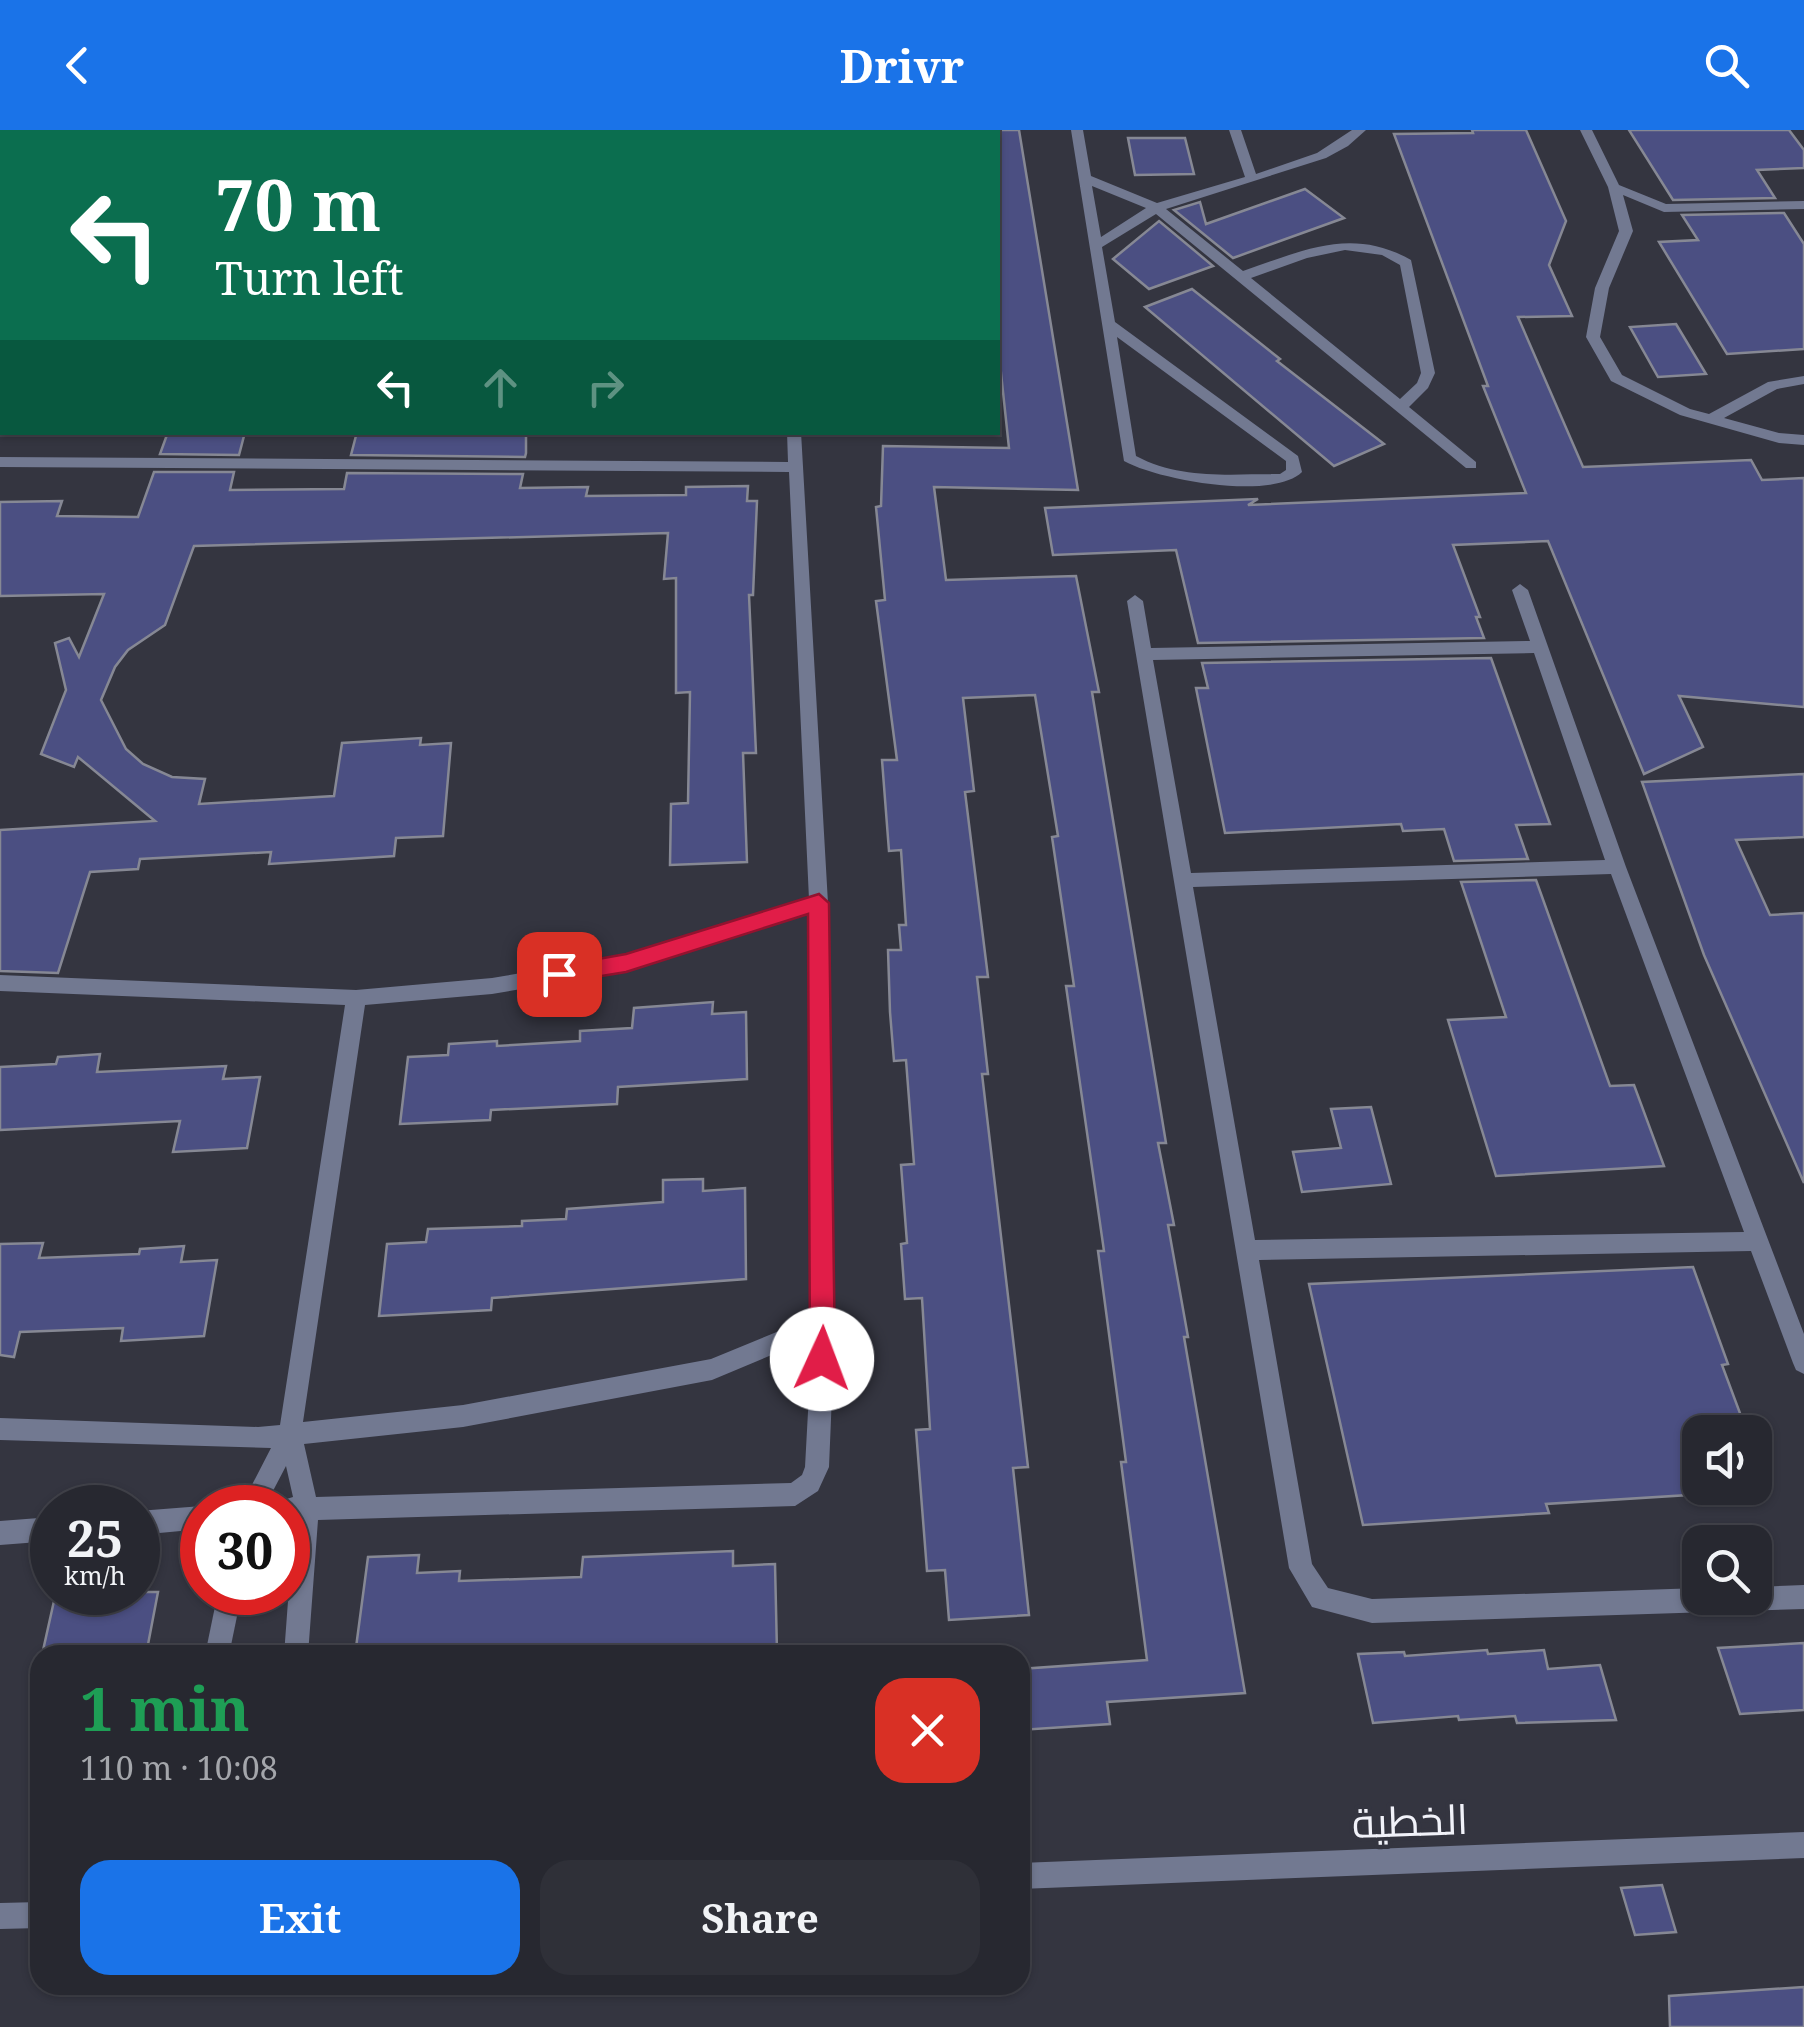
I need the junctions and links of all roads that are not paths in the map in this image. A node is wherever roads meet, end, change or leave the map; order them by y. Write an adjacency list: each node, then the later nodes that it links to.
1 (1078, 130): 5 (street)
2 (1236, 130): 6 (street)
3 (1360, 130): 6 (street)
4 (1586, 130): 7 (street)
5 (1087, 179): 9 (street); 11 (street)
6 (1252, 180): 9 (street)
7 (1614, 187): 10 (street); 10 (street)
8 (1804, 205): 10 (street)
9 (1157, 208): 11 (street); 12 (street)
10 (1645, 220): 16 (street)
11 (1097, 245): 13 (street)
12 (1240, 277): 15 (street); 15 (street)
13 (1108, 326): 13 (street)
14 (1804, 380): 16 (street)
15 (1400, 408): 20 (street)
16 (1711, 419): 18 (street)
17 (794, 435): 21 (street)
18 (1804, 440)
19 (0, 462): 21 (street)
20 (1470, 465)
21 (795, 467): 28 (street)
22 (1520, 590): 24 (street)
23 (1135, 601): 25 (street)
24 (1540, 647): 25 (street); 26 (street)
25 (1144, 654): 27 (street)
26 (1617, 867): 27 (street); 31 (street)
27 (1183, 880): 32 (street)
28 (819, 903): 30 (street); 33 (street)
29 (0, 983): 30 (street)
30 (356, 998): 36 (street)
31 (1756, 1241): 32 (street); 34 (street)
32 (1249, 1250): 42 (street)
33 (824, 1323): 36 (street); 39 (street)
34 (1804, 1363)
35 (0, 1429): 36 (street)
36 (290, 1435): 37 (street); 38 (street)
37 (263, 1485)
38 (295, 1485)
39 (310, 1508)
40 (30, 1531): 41 (street)
41 (0, 1533)
42 (1804, 1597)
43 (225, 1615): 45 (street)
44 (296, 1615): 46 (street)
45 (218, 1645)
46 (296, 1645)
47 (1804, 1845): 48 (street, الخطية)
48 (1030, 1876)
49 (30, 1915): 50 (street)
50 (0, 1916)

